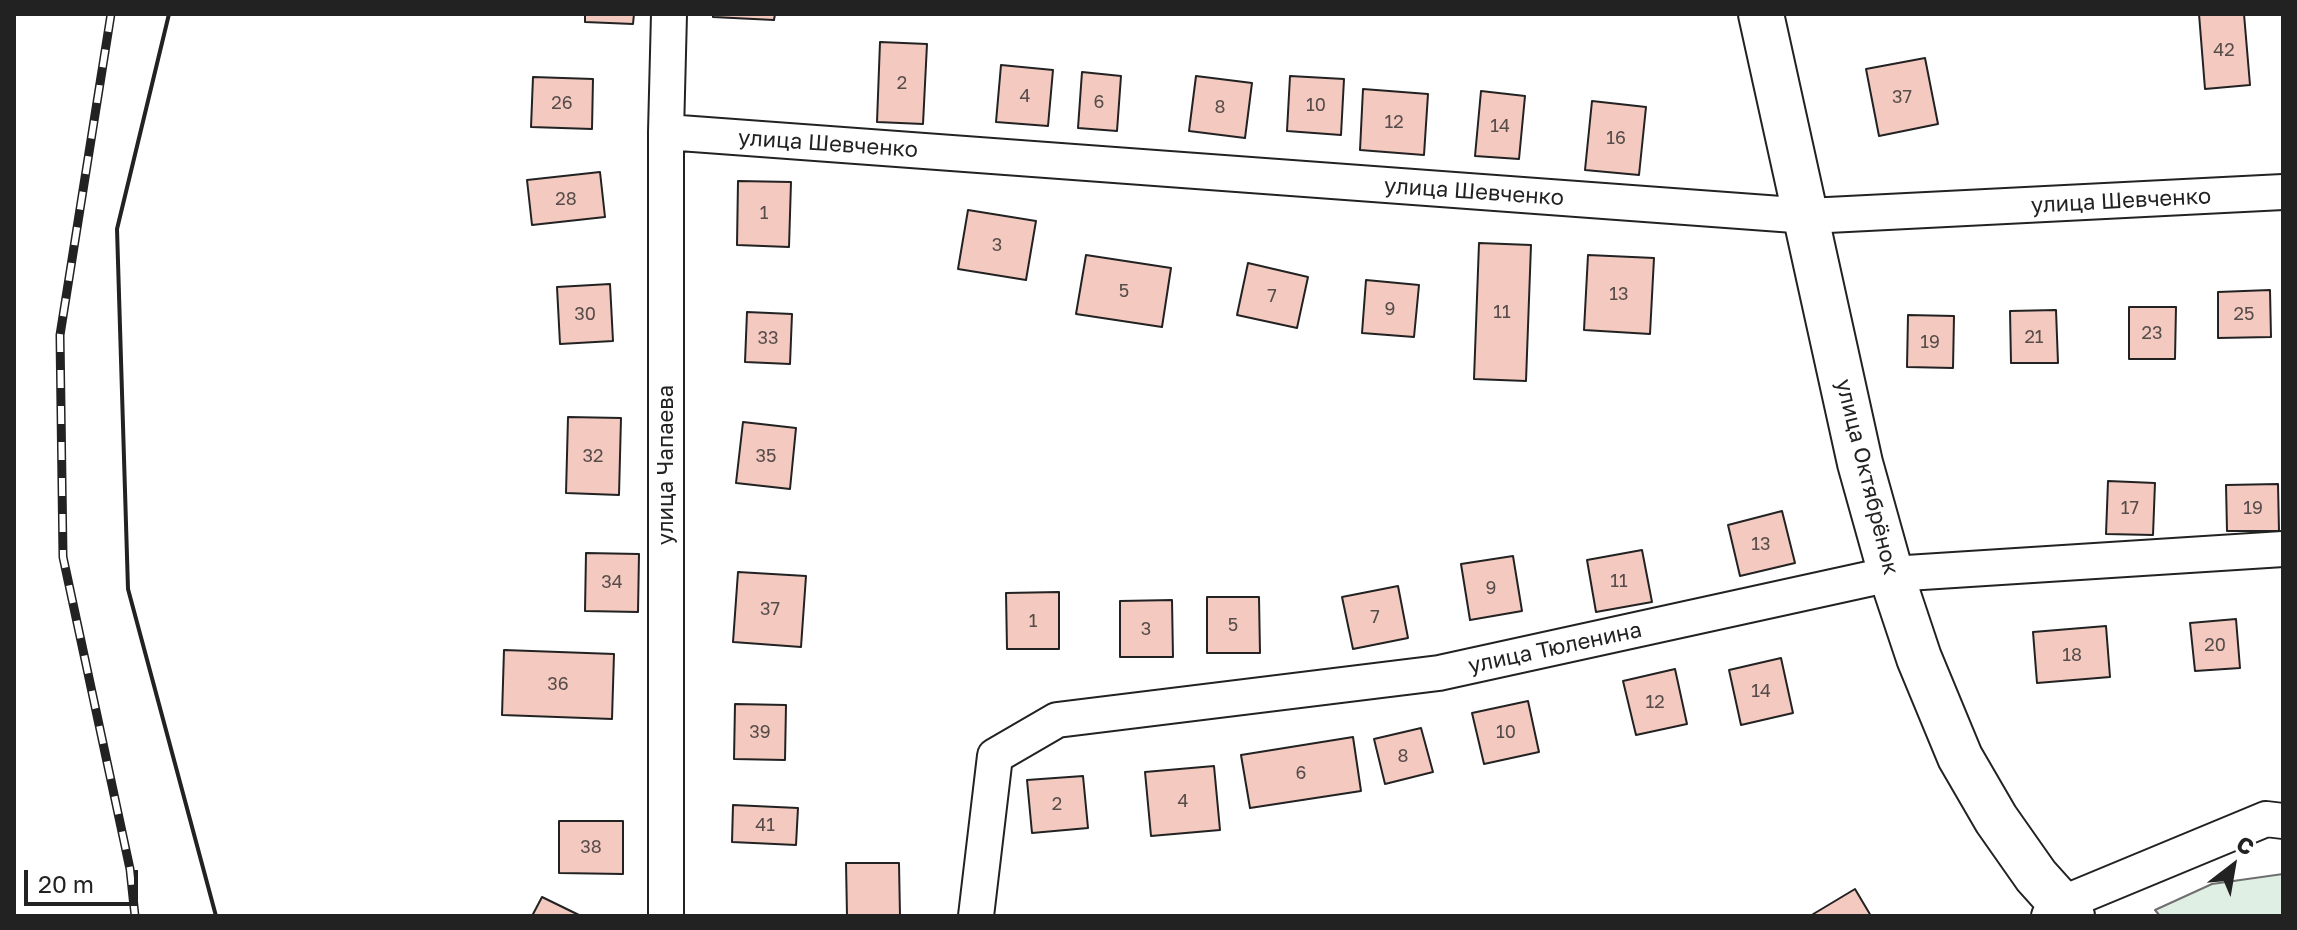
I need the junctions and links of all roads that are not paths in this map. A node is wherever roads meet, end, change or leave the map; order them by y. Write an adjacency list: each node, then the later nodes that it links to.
1 (669, 14): 3 (street, улица Чапаева)
2 (1761, 14): 5 (street, улица Октябрёнок)
3 (666, 132): 5 (street, улица Шевченко); 10 (street, улица Чапаева)
4 (2283, 192): 5 (street, улица Шевченко)
5 (1808, 216): 7 (street, улица Октябрёнок)
6 (2283, 549): 7 (street, улица Тюленина)
7 (1891, 574): 9 (street, улица Октябрёнок); 11 (street, улица Тюленина)
8 (2283, 821): 9 (street, улица Октябрёнок)
9 (2061, 912)
10 (666, 916)
11 (976, 916)

